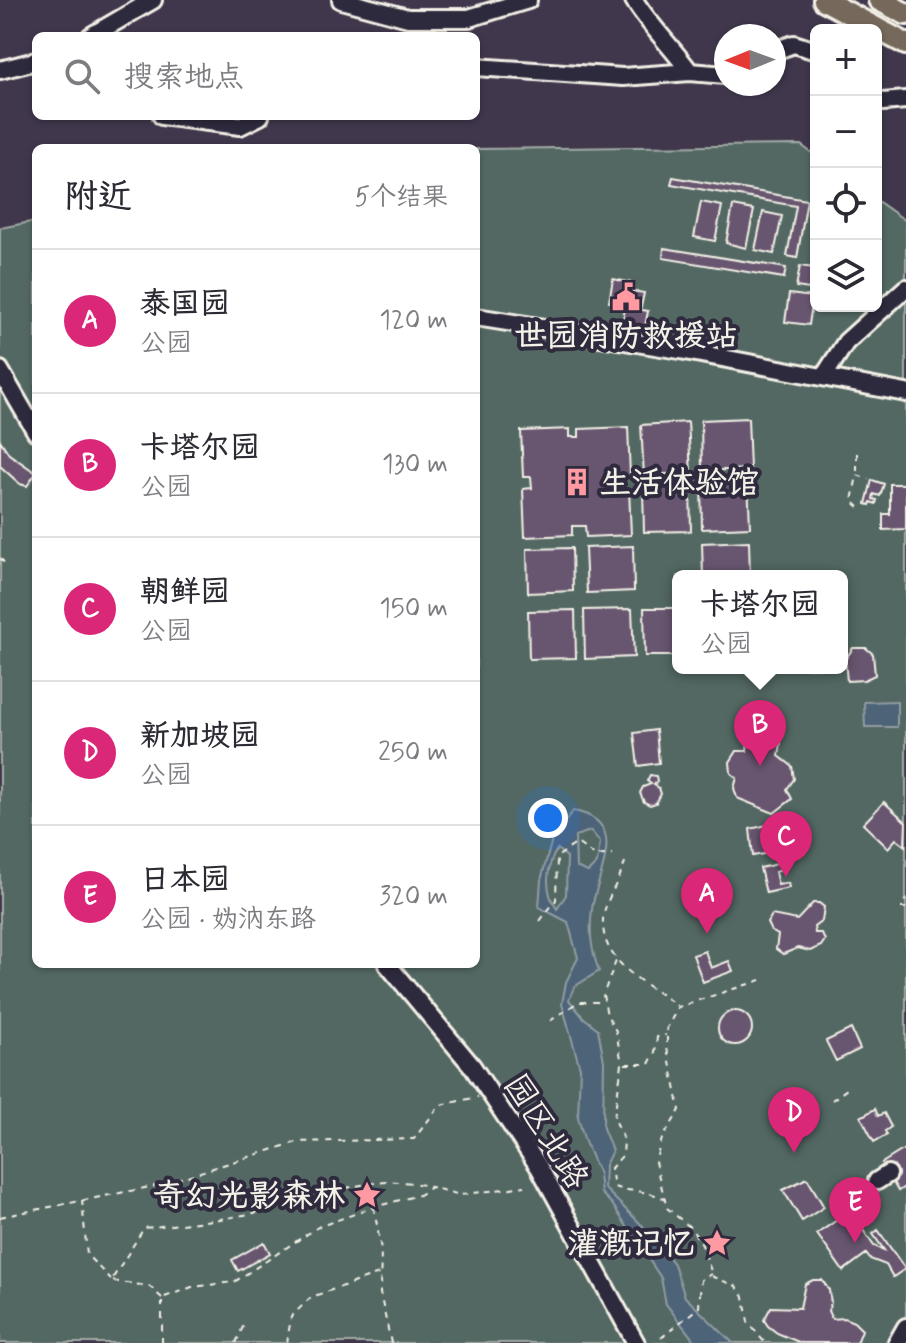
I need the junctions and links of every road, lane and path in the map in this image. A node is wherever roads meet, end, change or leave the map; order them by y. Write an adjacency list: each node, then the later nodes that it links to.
1 (153, 0): 8 (street)
2 (341, 0): 3 (street)
3 (528, 0)
4 (634, 0): 15 (street)
5 (879, 0): 7 (main road)
6 (836, 3): 9 (main road)
7 (906, 14)
8 (98, 32)
9 (906, 44)
10 (786, 47): 11 (street)
11 (810, 49)
12 (32, 63): 14 (street)
13 (480, 67): 15 (street)
14 (0, 70)
15 (690, 72): 16 (street)
16 (714, 74)
17 (906, 100): 18 (street)
18 (882, 102)
19 (193, 120): 20 (street)
20 (252, 120)
21 (906, 288): 24 (street)
22 (480, 318): 24 (street)
23 (0, 370): 26 (street)
24 (824, 376): 25 (street)
25 (906, 393)
26 (32, 425)
27 (857, 453): 28 (path)
28 (857, 475): 29 (path); 30 (path)
29 (869, 479)
30 (859, 507)
31 (0, 558): 32 (path)
32 (7, 566)
33 (613, 854): 37 (path)
34 (625, 862): 38 (path)
35 (901, 908): 36 (path)
36 (906, 908)
37 (540, 921)
38 (616, 961): 41 (path); 42 (path)
39 (390, 968): 47 (street, 园区北路)
40 (761, 980): 42 (path)
41 (604, 1002): 43 (path); 45 (path)
42 (678, 1007): 44 (path)
43 (550, 1021)
44 (667, 1035): 45 (path); 51 (path)
45 (622, 1064): 51 (path)
46 (847, 1089): 48 (path)
47 (491, 1094): 52 (path); 66 (street, 园区北路)
48 (832, 1100)
49 (525, 1186): 50 (path)
50 (431, 1187): 53 (path); 57 (path)
51 (665, 1199): 55 (path)
52 (82, 1200): 54 (path); 57 (path)
53 (374, 1207): 56 (path); 58 (path)
54 (0, 1217)
55 (712, 1273): 61 (path); 67 (path)
56 (381, 1274): 64 (path); 65 (path)
57 (111, 1281): 58 (path)
58 (162, 1298): 62 (path)
59 (245, 1322): 63 (path)
60 (906, 1327): 68 (street)
61 (661, 1338)
62 (162, 1343)
63 (236, 1343)
64 (287, 1343)
65 (391, 1343)
66 (636, 1343)
67 (765, 1343)
68 (897, 1343)

